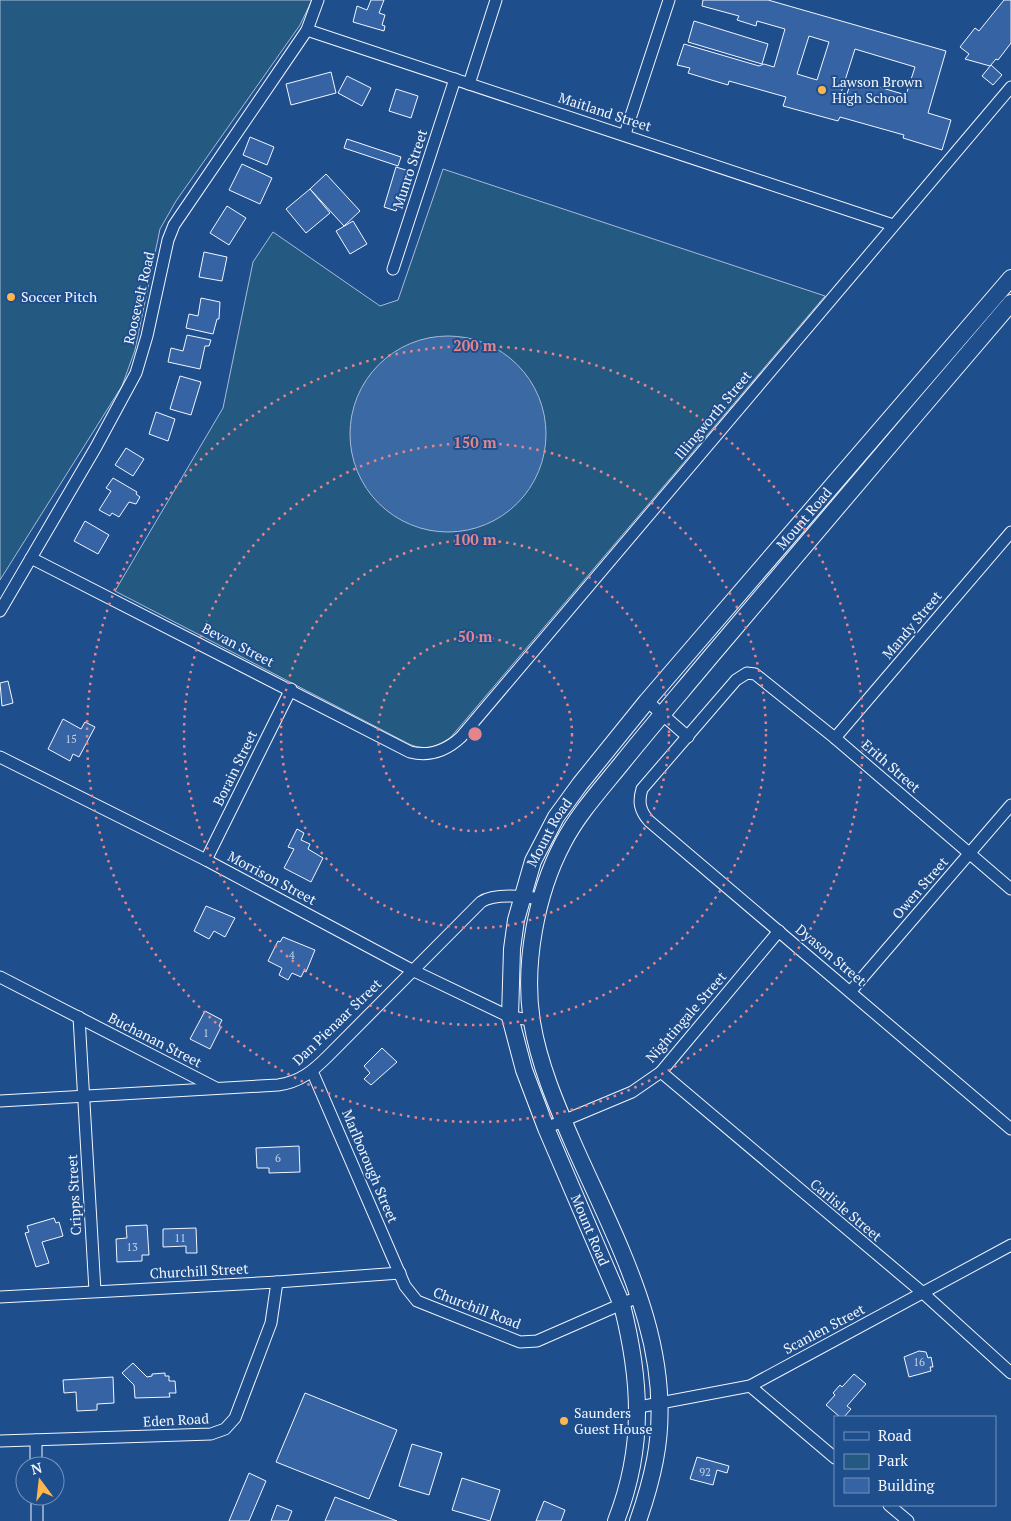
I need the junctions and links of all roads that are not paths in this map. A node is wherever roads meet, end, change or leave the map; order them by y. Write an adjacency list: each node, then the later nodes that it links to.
1 (318, 0): 4 (street, Roosevelt Road)
2 (496, 0): 6 (street)
3 (669, 0): 8 (street)
4 (308, 30): 5 (street, Maitland Street); 15 (street, Roosevelt Road)
5 (455, 79): 6 (street, Maitland Street); 10 (street, Munro Street)
6 (468, 84): 8 (street, Maitland Street)
7 (1011, 87): 9 (street, Illingworth Street)
8 (625, 134): 9 (street, Maitland Street)
9 (893, 225): 22 (street, Illingworth Street)
10 (393, 268)
11 (1011, 278): 13 (main road, Mount Road)
12 (1011, 303): 13 (main road, Mount Road)
13 (869, 458): 18 (main road, Mount Road); 19 (main road, Mount Road)
14 (1010, 533): 21 (street, Mandy Street)
15 (31, 558): 16 (street, Roosevelt Road); 17 (street, Bevan Street)
16 (0, 611)
17 (291, 689): 22 (street, Bevan Street); 26 (street, Borain Street)
18 (647, 701): 19 (street); 28 (main road, Mount Road)
19 (663, 713): 20 (street); 29 (main road, Mount Road)
20 (688, 737): 21 (street, Erith Street); 30 (street, Dyason Street)
21 (835, 738): 25 (street, Erith Street)
22 (432, 754)
23 (0, 757): 26 (street, Morrison Street)
24 (1011, 805): 25 (street, Owen Street)
25 (970, 854): 27 (street, Erith Street); 33 (street, Owen Street)
26 (206, 860): 31 (street, Morrison Street)
27 (1011, 889)
28 (523, 895): 29 (street, Dan Pienaar Street); 31 (street, Dan Pienaar Street); 35 (main road, Mount Road)
29 (540, 900): 36 (main road, Mount Road)
30 (778, 931): 33 (street, Dyason Street); 38 (street, Nightingale Street)
31 (412, 970): 35 (street, Morrison Street); 37 (street, Dan Pienaar Street)
32 (0, 977): 34 (street, Buchanan Street)
33 (851, 991): 44 (street, Dyason Street)
34 (79, 1017): 39 (street, Buchanan Street); 40 (street)
35 (510, 1017): 36 (street, Morrison Street); 43 (main road, Mount Road)
36 (532, 1020): 42 (main road, Mount Road)
37 (312, 1071): 39 (street, Dan Pienaar Street); 46 (street, Marlborough Street)
38 (661, 1072): 42 (street, Nightingale Street); 49 (street, Carlisle Street)
39 (217, 1089): 40 (street, Dan Pienaar Street)
40 (83, 1096): 41 (street, Dan Pienaar Street); 48 (street, Cripps Street)
41 (0, 1101)
42 (564, 1122): 43 (street, Nightingale Street); 50 (main road, Mount Road)
43 (546, 1128): 52 (main road, Mount Road)
44 (1011, 1129)
45 (1011, 1245): 49 (street, Scanlen Street)
46 (400, 1274): 47 (street, Churchill Street); 52 (street, Churchill Road)
47 (277, 1282): 48 (street, Churchill Street); 57 (street, Eden Road)
48 (94, 1292): 51 (street, Churchill Street)
49 (923, 1293): 53 (street, Carlisle Street); 54 (street, Scanlen Street)
50 (640, 1296): 52 (street, Churchill Road); 55 (main road, Mount Road)
51 (0, 1297)
52 (622, 1305): 56 (main road, Mount Road)
53 (1011, 1373)
54 (750, 1386): 55 (street, Scanlen Street); 60 (street)
55 (660, 1405): 56 (street, Scanlen Street); 65 (main road, Mount Road)
56 (639, 1408): 64 (main road, Mount Road)
57 (36, 1440): 58 (street, Eden Road); 59 (street)
58 (0, 1441)
59 (36, 1456)
60 (834, 1457)
61 (37, 1506): 63 (street)
62 (890, 1506): 66 (street)
63 (37, 1521)
64 (616, 1521)
65 (638, 1521)
66 (908, 1521)

